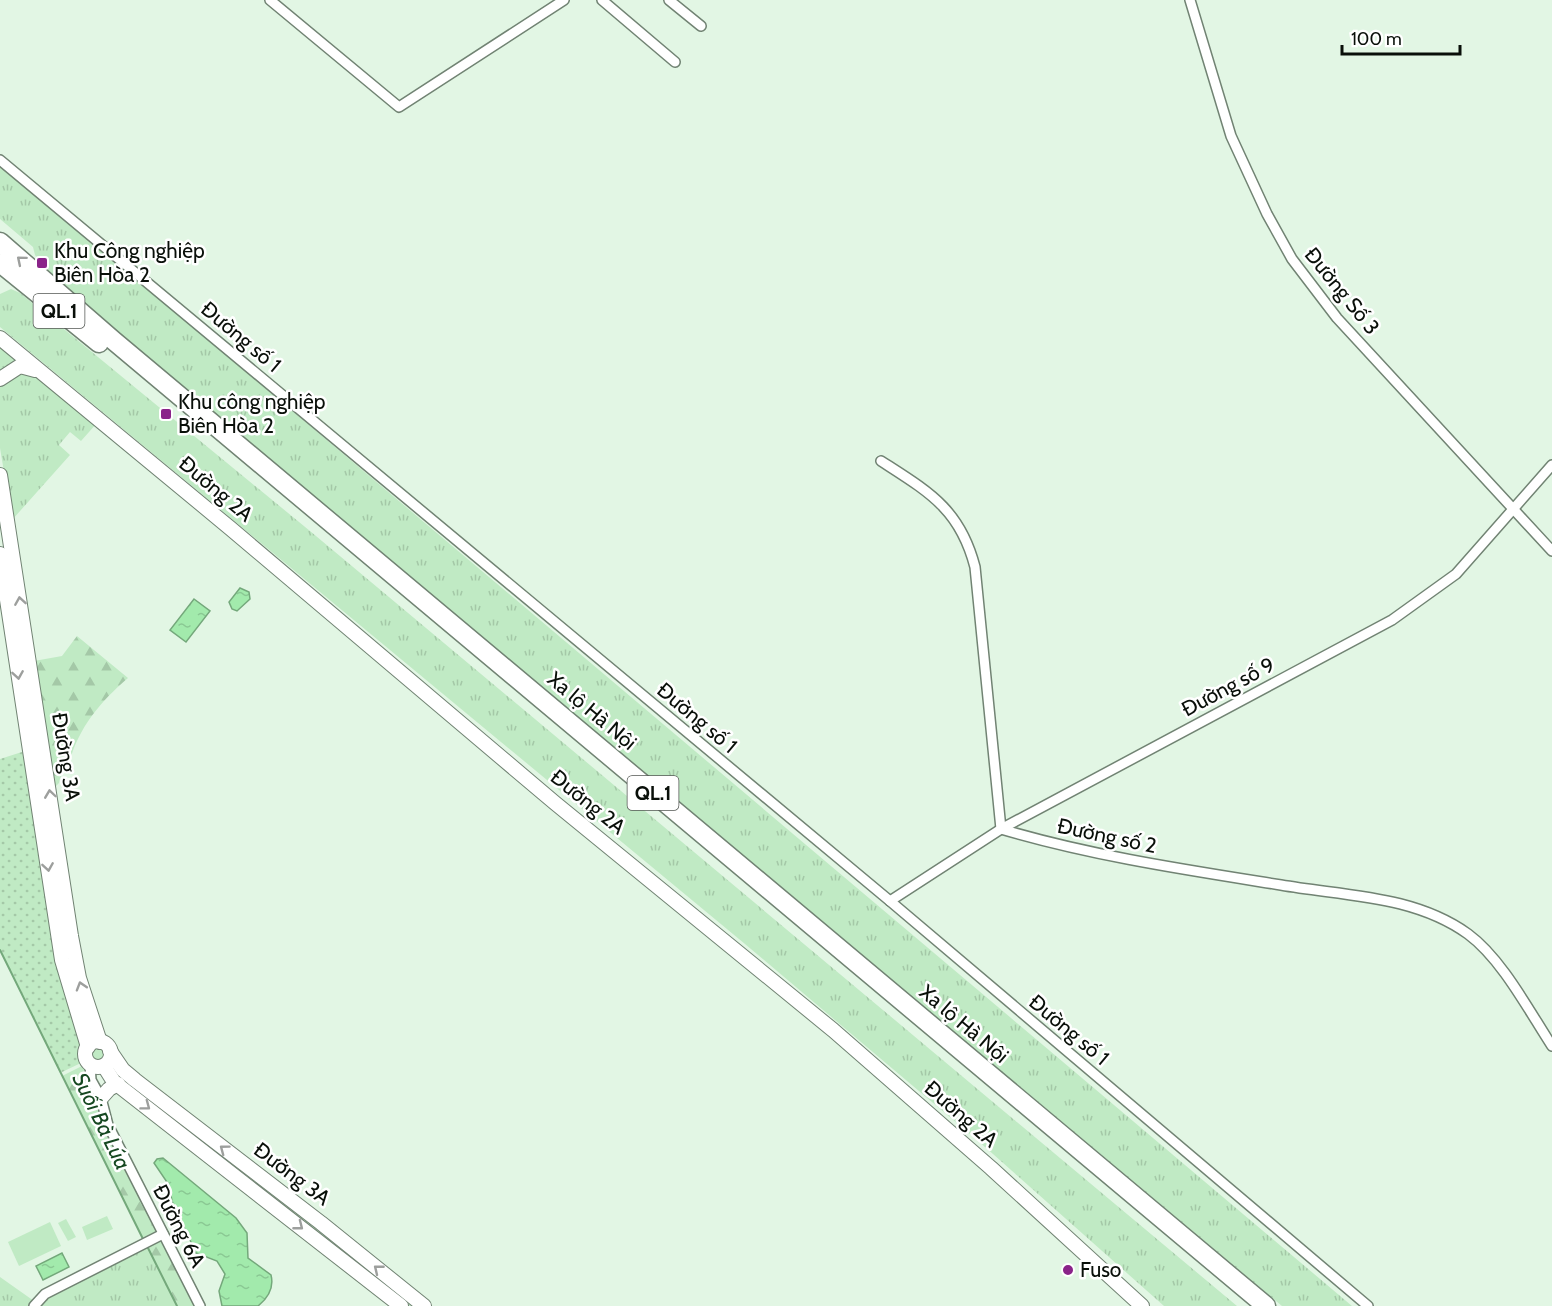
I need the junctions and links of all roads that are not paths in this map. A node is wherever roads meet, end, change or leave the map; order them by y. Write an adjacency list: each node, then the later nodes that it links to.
1 (270, 0): 2 (street)
2 (564, 0)
3 (602, 0): 7 (street)
4 (669, 0): 6 (street)
5 (1190, 0): 17 (street, Đường Số 3)
6 (701, 26)
7 (675, 62)
8 (0, 160): 22 (street, Đường số 1)
9 (0, 242): 36 (highway, Xa lộ Hà Nội / QL.1, one-way to 9)
10 (3, 271): 35 (highway, Xa lộ Hà Nội / QL.1)
11 (0, 338): 12 (street, Đường 2A)
12 (45, 375): 13 (street); 34 (street, Đường 2A)
13 (0, 379)
14 (881, 461): 21 (street)
15 (1552, 465): 17 (street, Đường số 9)
16 (0, 475): 20 (street, Đường 3A, one-way to 16)
17 (1513, 510): 18 (street, Đường Số 3); 21 (street, Đường số 9)
18 (1552, 551)
19 (0, 554): 20 (street, Đường 3A, one-way to 20)
20 (39, 765): 23 (street, Đường 3A)
21 (1001, 829): 22 (street, Đường số 9); 24 (street, Đường số 2)
22 (890, 901): 37 (street, Đường số 1)
23 (99, 1046): 25 (street); 26 (street); 33 (street, Đường 3A, one-way to 23)
24 (1552, 1046)
25 (90, 1064): 26 (street); 28 (street, Đường 6A)
26 (104, 1065): 27 (street, Đường 3A)
27 (118, 1084): 28 (street); 32 (street, Đường 3A, one-way to 32)
28 (101, 1098): 29 (street, Đường 6A)
29 (159, 1236): 30 (street); 31 (street, Đường 6A)
30 (34, 1306)
31 (200, 1306)
32 (401, 1306)
33 (423, 1306)
34 (1142, 1306)
35 (1249, 1306)
36 (1266, 1306)
37 (1368, 1306)

